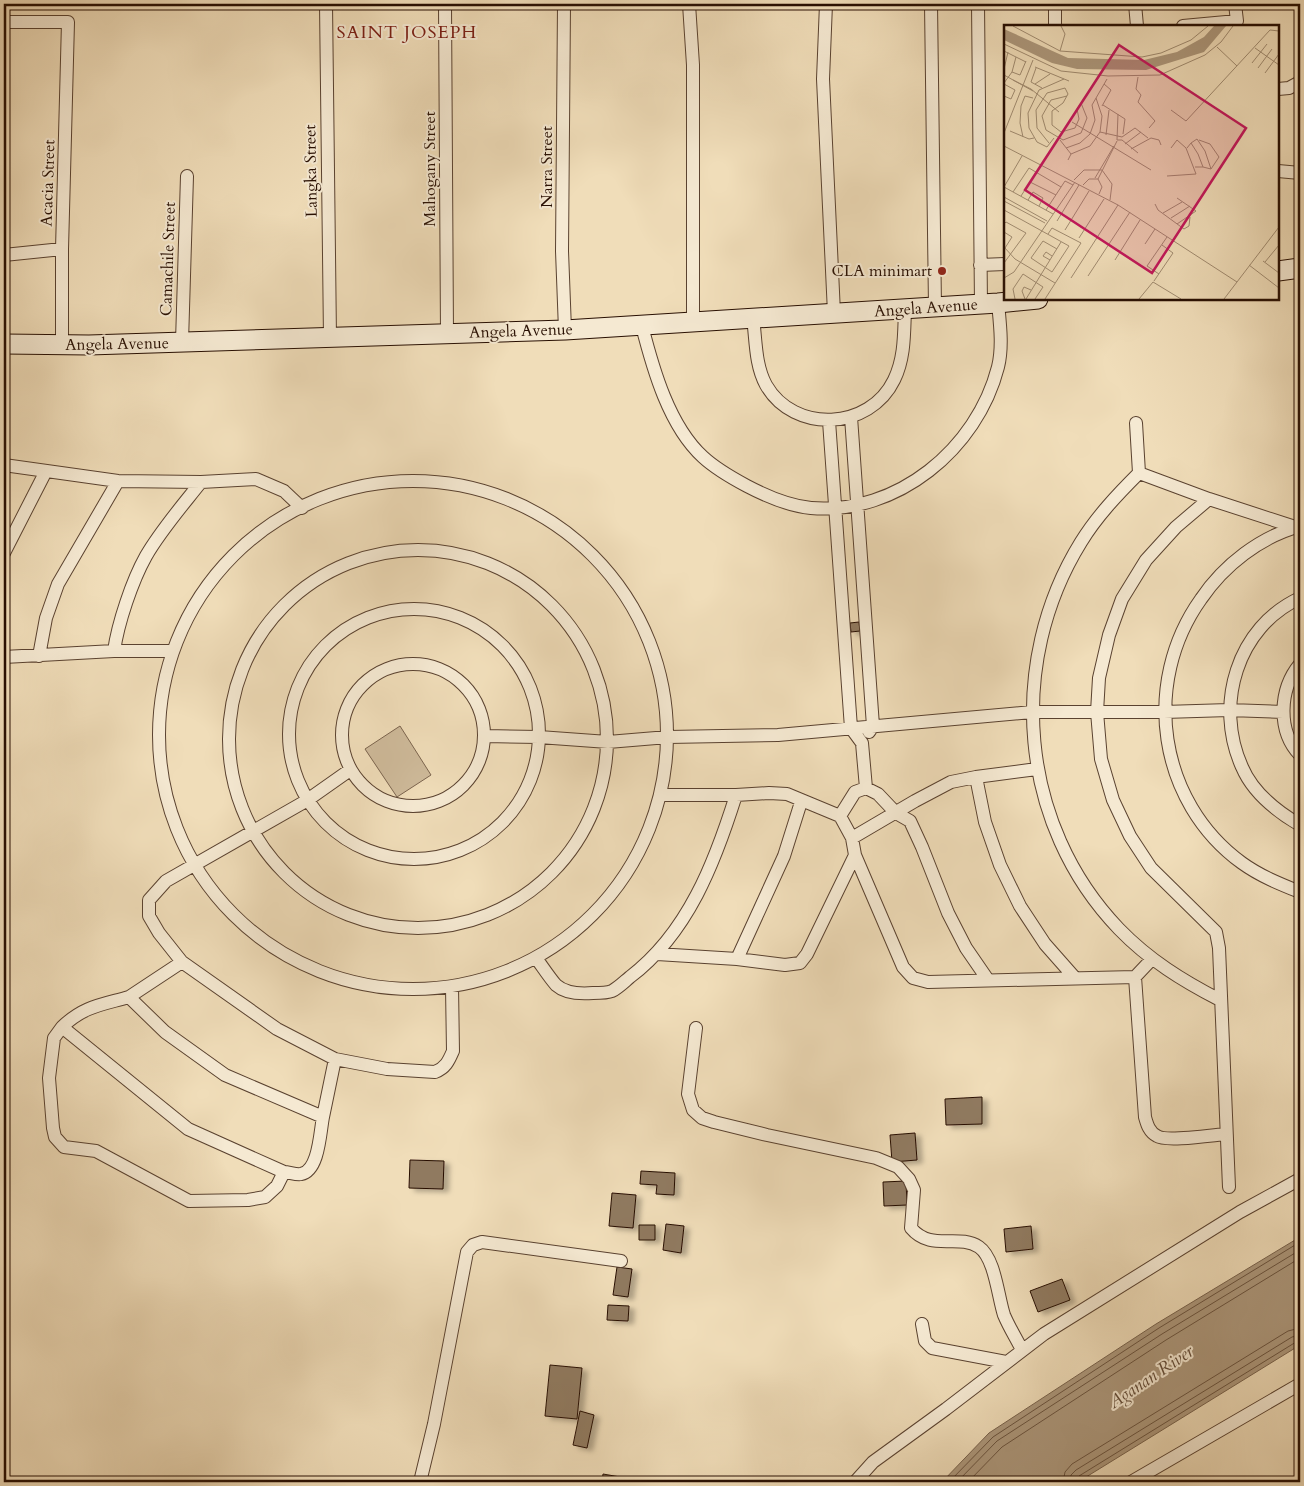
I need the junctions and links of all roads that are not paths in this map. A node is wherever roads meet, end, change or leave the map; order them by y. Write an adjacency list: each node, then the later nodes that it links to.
1 (326, 4): 36 (street, Langka Street)
2 (445, 4): 35 (street, Mahogany Street)
3 (564, 4): 34 (street, Narra Street)
4 (689, 4): 32 (street)
5 (826, 4): 30 (street)
6 (931, 4): 28 (street)
7 (978, 4): 23 (street)
8 (1055, 4): 12 (street)
9 (1135, 4): 13 (street)
10 (1235, 4): 14 (street)
11 (4, 22): 20 (street, Acacia Street)
12 (1055, 25)
13 (1137, 25)
14 (1194, 25)
15 (1300, 82): 16 (street)
16 (1279, 89)
17 (1279, 172): 18 (street)
18 (1300, 173)
19 (187, 176): 37 (street, Camachile Street)
20 (62, 249): 21 (street); 39 (street, Acacia Street)
21 (4, 255)
22 (1004, 264): 23 (street)
23 (980, 265): 27 (street)
24 (1300, 268): 25 (main road)
25 (1279, 271)
26 (1028, 300): 27 (main road, Angela Avenue)
27 (989, 304): 28 (main road, Angela Avenue); 49 (street)
28 (935, 307): 29 (main road, Angela Avenue)
29 (905, 309): 30 (main road, Angela Avenue); 40 (street)
30 (834, 313): 31 (main road, Angela Avenue)
31 (754, 318): 32 (main road, Angela Avenue); 41 (street)
32 (694, 322): 33 (main road, Angela Avenue)
33 (642, 326): 34 (main road, Angela Avenue); 51 (street)
34 (565, 330): 35 (main road, Angela Avenue)
35 (447, 334): 36 (main road, Angela Avenue)
36 (330, 338): 37 (main road, Angela Avenue)
37 (182, 342): 39 (main road, Angela Avenue)
38 (4, 344): 39 (main road, Angela Avenue)
39 (62, 345)
40 (851, 417): 41 (street); 49 (street)
41 (829, 421): 51 (street)
42 (1136, 423): 45 (street)
43 (4, 465): 44 (street)
44 (46, 471): 46 (street); 53 (street)
45 (1139, 473): 48 (street); 61 (street)
46 (118, 481): 47 (street); 57 (street)
47 (202, 482): 50 (street); 55 (street)
48 (1209, 499): 52 (street); 62 (street)
49 (857, 506): 51 (street); 65 (street)
50 (302, 508): 56 (street); 68 (street)
51 (834, 508): 66 (street)
52 (1298, 527): 63 (street)
53 (4, 553)
54 (1300, 598): 60 (street)
55 (114, 651): 56 (street); 57 (street)
56 (172, 651): 87 (street)
57 (39, 656): 58 (street)
58 (4, 658)
59 (1300, 664): 64 (street)
60 (1229, 710): 63 (street); 64 (street); 83 (street)
61 (1032, 712): 62 (street); 65 (street); 74 (street)
62 (1097, 712): 63 (street); 99 (street)
63 (1164, 712): 88 (street)
64 (1283, 712): 72 (street)
65 (873, 726): 66 (street); 71 (street)
66 (851, 728): 68 (street); 71 (street)
67 (485, 736): 69 (street); 73 (street); 73 (street)
68 (668, 736): 70 (street); 77 (street)
69 (539, 737): 70 (street); 79 (street); 79 (street)
70 (608, 742): 84 (street); 84 (street)
71 (862, 743): 76 (street)
72 (1300, 755)
73 (350, 770): 79 (street)
74 (1037, 770): 75 (street); 92 (street)
75 (976, 777): 81 (street); 95 (street)
76 (866, 788): 81 (street); 82 (street)
77 (660, 795): 78 (street); 90 (street)
78 (736, 795): 80 (street); 89 (street)
79 (306, 801): 84 (street)
80 (801, 802): 82 (street); 91 (street)
81 (896, 813): 85 (street); 96 (street)
82 (840, 816): 85 (street)
83 (1300, 824)
84 (252, 832): 87 (street)
85 (852, 838): 86 (street)
86 (855, 855): 91 (street); 96 (street)
87 (191, 866): 93 (street); 97 (street)
88 (1300, 892)
89 (657, 954): 90 (street); 91 (street)
90 (536, 958): 97 (street)
91 (737, 959)
92 (1152, 960): 94 (street); 99 (street)
93 (182, 962): 98 (street); 102 (street)
94 (1135, 977): 95 (street); 104 (street)
95 (1075, 978): 96 (street)
96 (988, 980)
97 (452, 987): 102 (street)
98 (129, 997): 100 (street); 103 (street)
99 (1220, 1000): 104 (street)
100 (62, 1027): 105 (street); 105 (street)
101 (696, 1028): 110 (street)
102 (335, 1059): 103 (street)
103 (323, 1116): 105 (street)
104 (1226, 1134): 107 (street)
105 (284, 1172)
106 (1300, 1179): 110 (street)
107 (1229, 1188)
108 (621, 1261): 113 (street)
109 (922, 1324): 111 (street)
110 (1022, 1350): 111 (street)
111 (1006, 1362): 114 (street)
112 (1300, 1384): 115 (street)
113 (420, 1482)
114 (855, 1482)
115 (1131, 1482)

